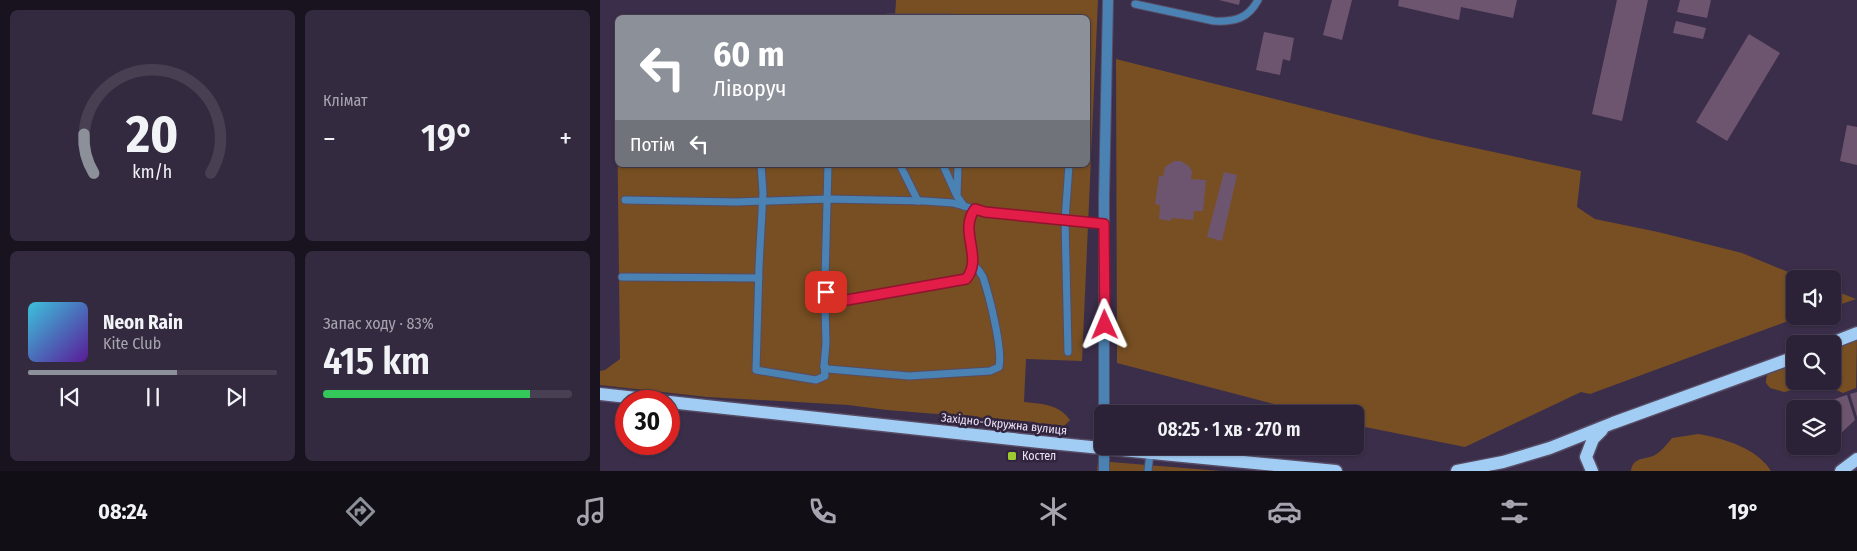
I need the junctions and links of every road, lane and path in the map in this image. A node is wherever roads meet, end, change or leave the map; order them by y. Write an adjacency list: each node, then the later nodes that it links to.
1 (1108, 0): 18 (street)
2 (1258, 0): 3 (lane)
3 (1135, 4)
4 (762, 167): 13 (lane)
5 (828, 167): 11 (lane)
6 (901, 167): 14 (lane)
7 (944, 167): 10 (lane)
8 (958, 167): 10 (lane)
9 (1069, 167): 17 (lane)
10 (958, 196): 15 (lane)
11 (828, 198): 13 (lane); 14 (lane); 22 (lane)
12 (625, 200): 13 (lane)
13 (762, 201): 21 (lane)
14 (918, 201): 15 (lane)
15 (964, 206): 16 (lane)
16 (975, 209): 17 (lane); 19 (lane)
17 (1065, 220): 18 (lane); 25 (lane)
18 (1104, 224): 31 (street)
19 (974, 265): 22 (lane); 27 (lane)
20 (622, 277): 21 (lane)
21 (758, 278): 27 (lane)
22 (831, 299): 27 (lane)
23 (1857, 333): 24 (main road)
24 (1841, 339)
25 (1068, 352)
26 (1786, 360): 32 (main road)
27 (824, 366)
28 (600, 394): 29 (main road)
29 (615, 396)
30 (680, 403): 33 (main road, Західно-Окружна вулиця)
31 (1104, 405)
32 (1626, 418): 42 (main road); 43 (main road)
33 (1094, 446)
34 (1104, 455): 39 (street)
35 (1150, 455): 40 (lane)
36 (1167, 455): 38 (main road)
37 (1857, 459): 44 (main road)
38 (1289, 469): 41 (main road)
39 (1104, 471)
40 (1148, 471)
41 (1336, 471)
42 (1457, 471)
43 (1592, 471)
44 (1841, 471)

